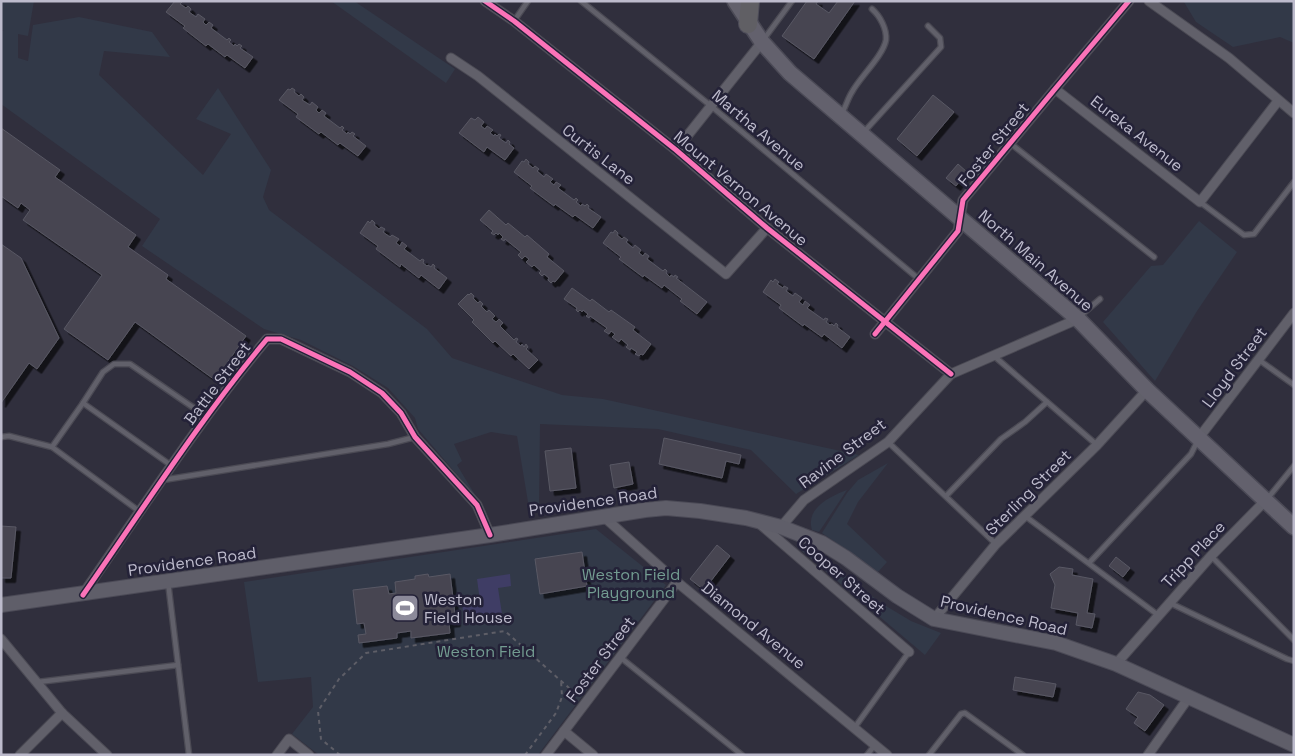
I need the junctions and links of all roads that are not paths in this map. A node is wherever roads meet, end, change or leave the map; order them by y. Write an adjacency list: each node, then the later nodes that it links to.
1 (485, 1): 10 (street, Mount Vernon Avenue)
2 (528, 1): 10 (lane)
3 (581, 1): 17 (lane, Martha Avenue)
4 (735, 1): 11 (main road, North Main Avenue)
5 (750, 1): 11 (highway)
6 (792, 1): 13 (lane)
7 (1129, 1): 15 (street, Foster Street)
8 (1150, 1): 16 (street)
9 (872, 9): 19 (lane)
10 (514, 21): 22 (street, Mount Vernon Avenue)
11 (748, 24): 13 (main road, North Main Avenue)
12 (928, 26): 20 (lane)
13 (762, 42): 17 (street); 19 (main road, North Main Avenue)
14 (451, 58): 26 (street, Curtis Lane)
15 (1054, 89): 21 (street, Foster Street); 24 (street, Eureka Avenue)
16 (1278, 101): 18 (street); 24 (street)
17 (711, 106): 22 (street); 28 (lane, Martha Avenue)
18 (1294, 113)
19 (841, 116): 20 (main road, North Main Avenue)
20 (862, 134): 25 (main road, North Main Avenue)
21 (1010, 143): 25 (street, Foster Street); 27 (lane)
22 (676, 150): 26 (street, Mount Vernon Avenue)
23 (1294, 182): 24 (lane)
24 (1200, 202)
25 (960, 216): 28 (street, Foster Street); 31 (main road, North Main Avenue)
26 (767, 228): 32 (street, Mount Vernon Avenue)
27 (1154, 257)
28 (920, 280): 32 (street, Foster Street)
29 (1100, 299): 31 (lane)
30 (1294, 313): 35 (street, Lloyd Street)
31 (1078, 319): 34 (street, Ravine Street); 38 (main road, North Main Avenue)
32 (886, 322): 33 (street, Foster Street); 36 (street, Mount Vernon Avenue)
33 (876, 334)
34 (994, 356): 36 (street, Ravine Street); 39 (lane)
35 (1258, 360): 37 (lane); 44 (street, Lloyd Street)
36 (951, 374): 45 (street, Ravine Street)
37 (1294, 385)
38 (1147, 390): 44 (main road, North Main Avenue); 46 (street, Sterling Street)
39 (1047, 402): 46 (lane); 51 (lane)
40 (83, 403): 41 (lane); 47 (lane); 48 (lane)
41 (207, 417): 43 (street, Battle Street); 48 (street, Battle Street)
42 (1, 437): 47 (lane)
43 (415, 437): 50 (lane); 59 (street)
44 (1198, 439): 52 (main road, North Main Avenue); 62 (lane)
45 (888, 442): 51 (lane); 57 (street, Ravine Street)
46 (1097, 445): 54 (street, Sterling Street)
47 (52, 447): 53 (lane)
48 (172, 466): 50 (street, Battle Street)
49 (1294, 466): 52 (lane, Tripp Place)
50 (163, 480): 53 (street, Battle Street)
51 (946, 496): 60 (lane)
52 (1266, 501): 58 (main road, North Main Avenue); 61 (street, Tripp Place)
53 (140, 512): 65 (street, Battle Street)
54 (1025, 516): 60 (street, Sterling Street); 62 (lane)
55 (604, 517): 56 (main road, Providence Road); 59 (main road, Providence Road); 64 (street, Diamond Avenue)
56 (756, 520): 57 (main road, Providence Road); 72 (street, Cooper Street)
57 (781, 527): 69 (main road, Providence Road)
58 (1294, 527)
59 (490, 535): 63 (main road, Providence Road)
60 (996, 544): 69 (street, Sterling Street)
61 (1211, 556): 66 (street, Tripp Place); 71 (lane)
62 (1089, 563): 68 (lane)
63 (168, 582): 65 (main road, Providence Road); 76 (lane)
64 (677, 582): 73 (street, Foster Street); 80 (street, Diamond Avenue)
65 (83, 595): 67 (main road, Providence Road)
66 (1169, 602): 68 (street, Tripp Place); 74 (lane)
67 (1, 605)
68 (1158, 615): 75 (street, Tripp Place)
69 (934, 619): 75 (main road, Providence Road)
70 (1, 639): 77 (street)
71 (1294, 640)
72 (910, 652): 80 (lane)
73 (620, 657): 81 (street, Foster Street); 91 (lane)
74 (1294, 661)
75 (1116, 664): 78 (main road, Providence Road)
76 (178, 665): 77 (lane); 86 (lane)
77 (37, 682): 79 (street)
78 (1189, 697): 83 (main road, Providence Road); 96 (street)
79 (62, 713): 84 (street); 85 (street)
80 (855, 727): 82 (street, Diamond Avenue)
81 (564, 731): 89 (street, Foster Street); 90 (street)
82 (875, 745): 92 (lane); 93 (street, Diamond Avenue)
83 (1294, 745)
84 (20, 755)
85 (107, 755)
86 (190, 755)
87 (277, 755): 88 (street)
88 (309, 755)
89 (546, 755)
90 (593, 755)
91 (742, 755)
92 (867, 755)
93 (887, 755)
94 (929, 755): 95 (lane)
95 (1023, 755)
96 (1148, 755)

